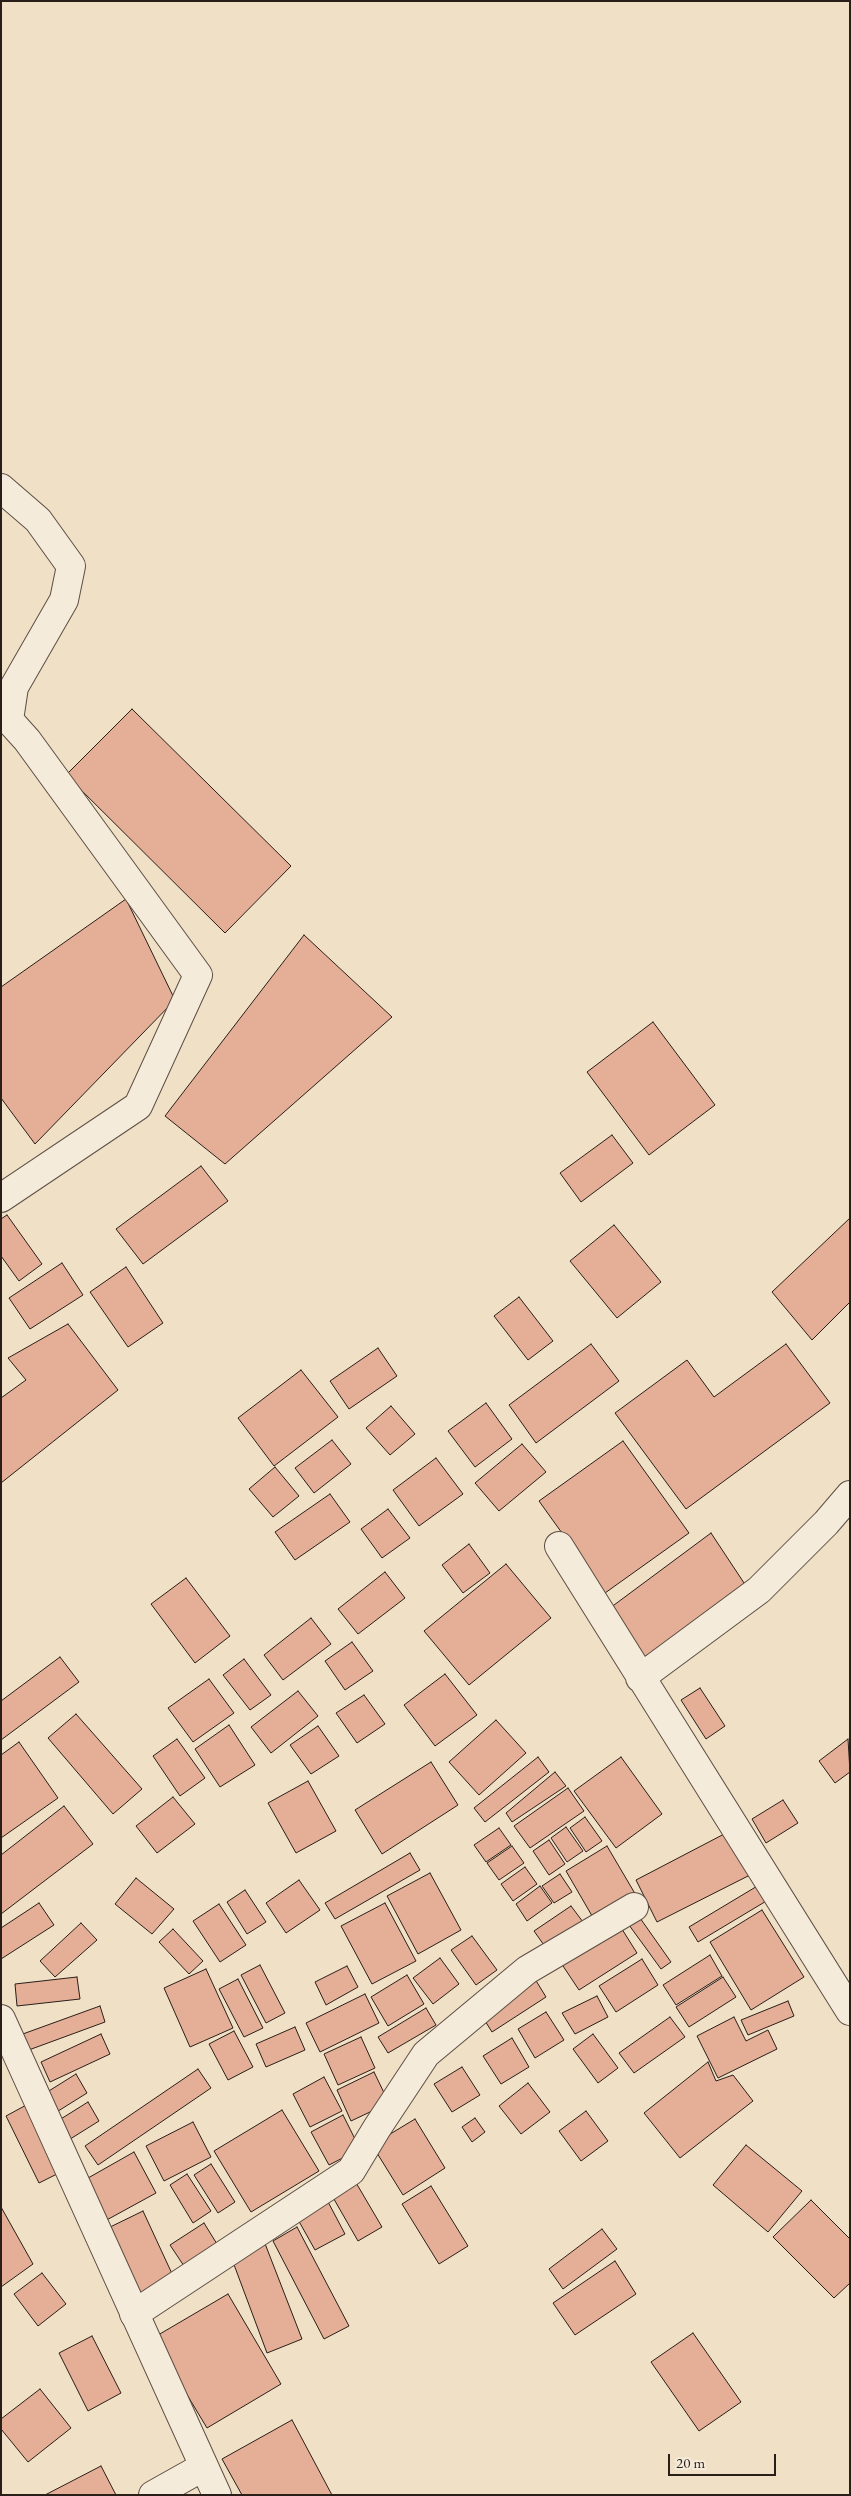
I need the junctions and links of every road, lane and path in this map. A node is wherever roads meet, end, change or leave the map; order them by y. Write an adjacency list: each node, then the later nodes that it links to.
1 (1, 488): 2 (street)
2 (1, 1198)
3 (850, 1495): 5 (street)
4 (558, 1546): 5 (street)
5 (640, 1678): 7 (street)
6 (634, 1907): 9 (street)
7 (850, 2011)
8 (1, 2019): 9 (street)
9 (134, 2314): 10 (street)
10 (203, 2467): 11 (street); 12 (street)
11 (153, 2495)
12 (217, 2495)

